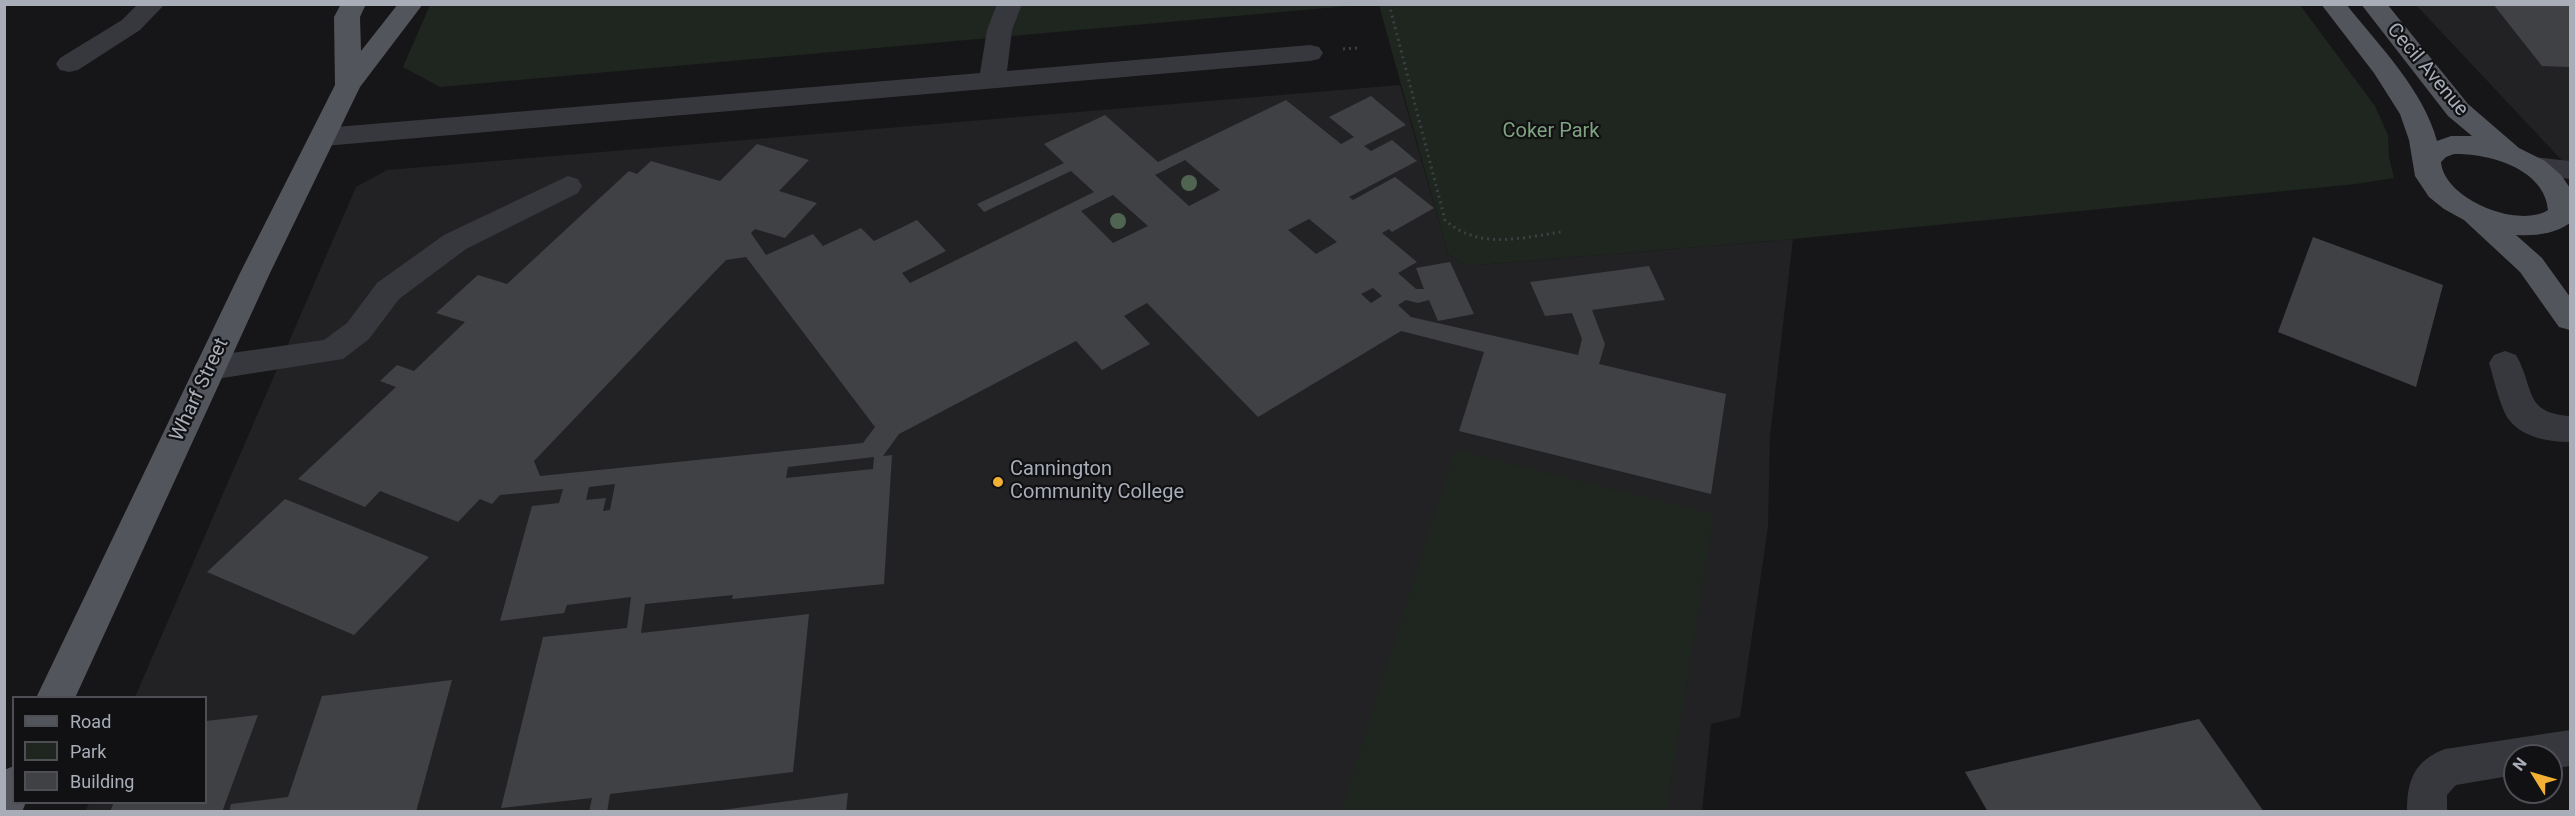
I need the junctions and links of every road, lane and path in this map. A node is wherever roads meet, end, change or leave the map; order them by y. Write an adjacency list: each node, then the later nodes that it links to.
1 (153, 4): 9 (street)
2 (354, 4): 11 (main road, Wharf Street)
3 (411, 4): 11 (main road, Wharf Street)
4 (1010, 4): 10 (street)
5 (1389, 4): 19 (path)
6 (2333, 4): 13 (main road, Cecil Avenue)
7 (2373, 4): 14 (main road, Cecil Avenue)
8 (1310, 53): 10 (street)
9 (69, 64)
10 (993, 78): 12 (street)
11 (348, 85): 12 (main road, Wharf Street)
12 (324, 136): 22 (main road, Wharf Street)
13 (2427, 161): 14 (main road); 17 (main road, Cecil Avenue)
14 (2523, 161): 15 (street); 18 (main road, Cecil Avenue)
15 (2571, 170)
16 (568, 186): 22 (street)
17 (2467, 210): 18 (main road); 20 (main road)
18 (2566, 219)
19 (1561, 232)
20 (2571, 319)
21 (2505, 363): 23 (street)
22 (210, 368): 24 (main road, Wharf Street)
23 (2571, 429)
24 (56, 696)
25 (2503, 759): 28 (street)
26 (12, 789): 27 (main road)
27 (4, 804)
28 (2427, 812)

